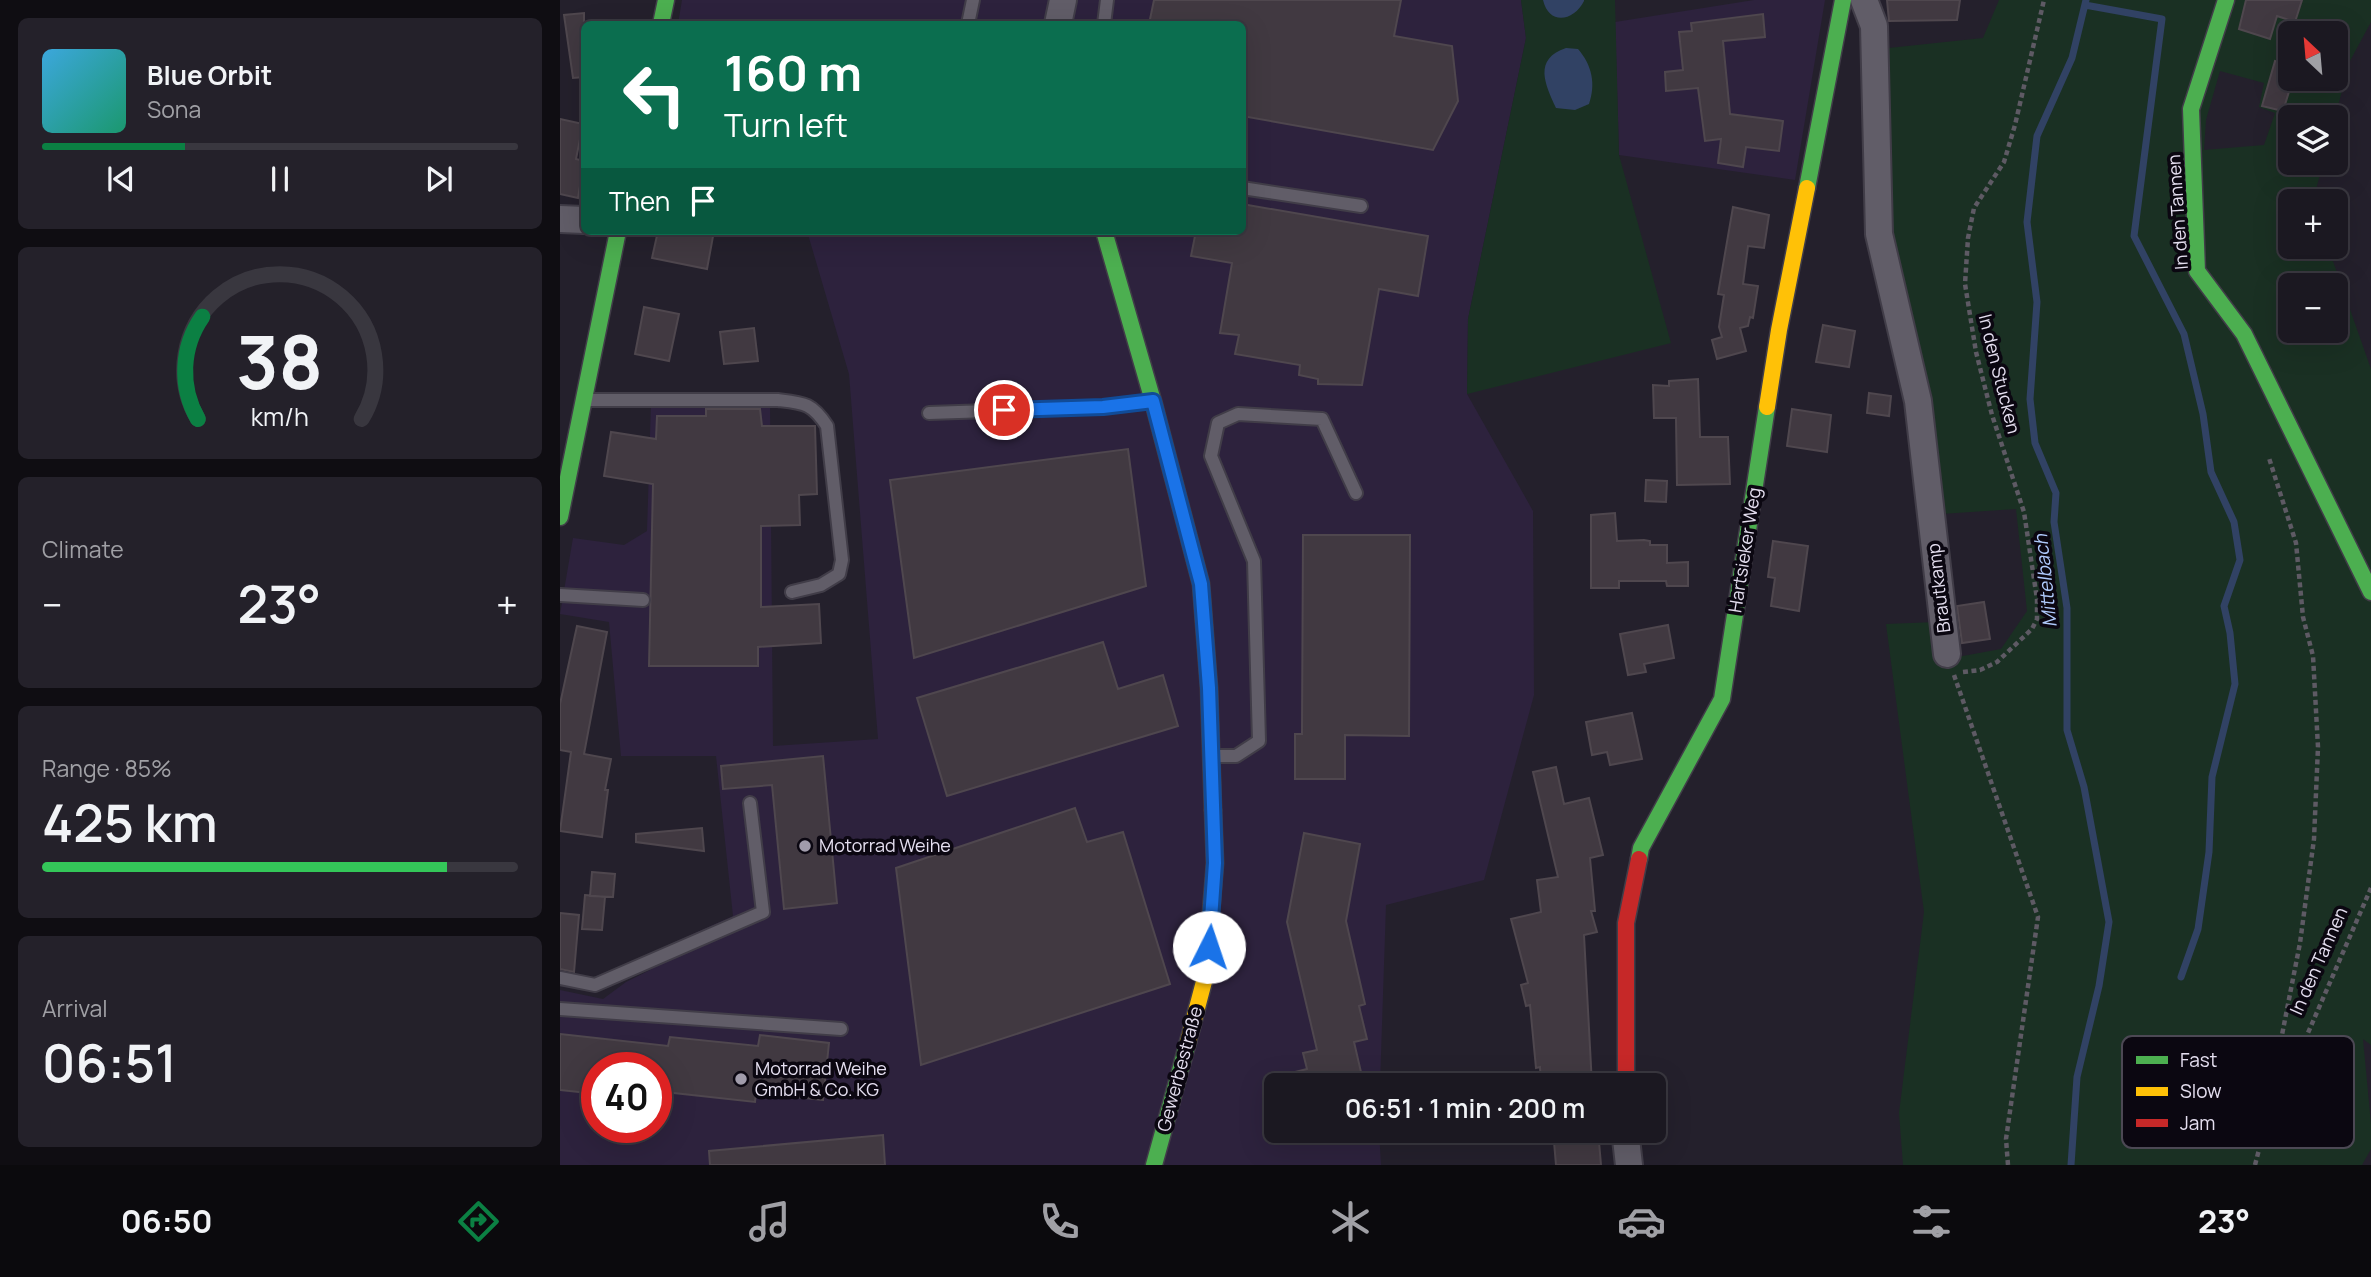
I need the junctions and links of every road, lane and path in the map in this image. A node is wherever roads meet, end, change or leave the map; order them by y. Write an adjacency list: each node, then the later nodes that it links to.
1 (666, 0): 9 (street)
2 (973, 0): 10 (lane)
3 (1063, 0): 11 (street)
4 (1107, 0): 12 (lane)
5 (1843, 0): 38 (street, Hartsieker Weg)
6 (1864, 0): 29 (street, Brautkamp)
7 (2044, 0): 29 (path, In den Stucken)
8 (2226, 0): 26 (street, In den Tannen)
9 (662, 21)
10 (969, 21)
11 (1059, 21)
12 (1104, 21)
13 (1246, 189): 14 (lane)
14 (1361, 206)
15 (560, 219): 16 (street)
16 (581, 220)
17 (617, 235): 19 (street)
18 (1105, 235): 20 (street, Gewerbestraße)
19 (584, 400): 24 (street); 25 (lane)
20 (1153, 401): 21 (lane); 30 (street, Gewerbestraße)
21 (929, 413)
22 (2268, 455): 36 (path)
23 (1356, 493): 30 (lane)
24 (560, 517)
25 (792, 592)
26 (2371, 592)
27 (560, 595): 28 (lane)
28 (643, 600)
29 (1950, 663): 42 (path)
30 (1211, 756): 40 (street, Gewerbestraße)
31 (750, 803): 33 (lane)
32 (2371, 888): 37 (path, In den Tannen)
33 (560, 978)
34 (560, 1009): 35 (lane)
35 (841, 1029)
36 (2281, 1036)
37 (2306, 1036)
38 (1626, 1073)
39 (1626, 1143): 41 (street)
40 (1154, 1165)
41 (1629, 1165)
42 (2008, 1165)

